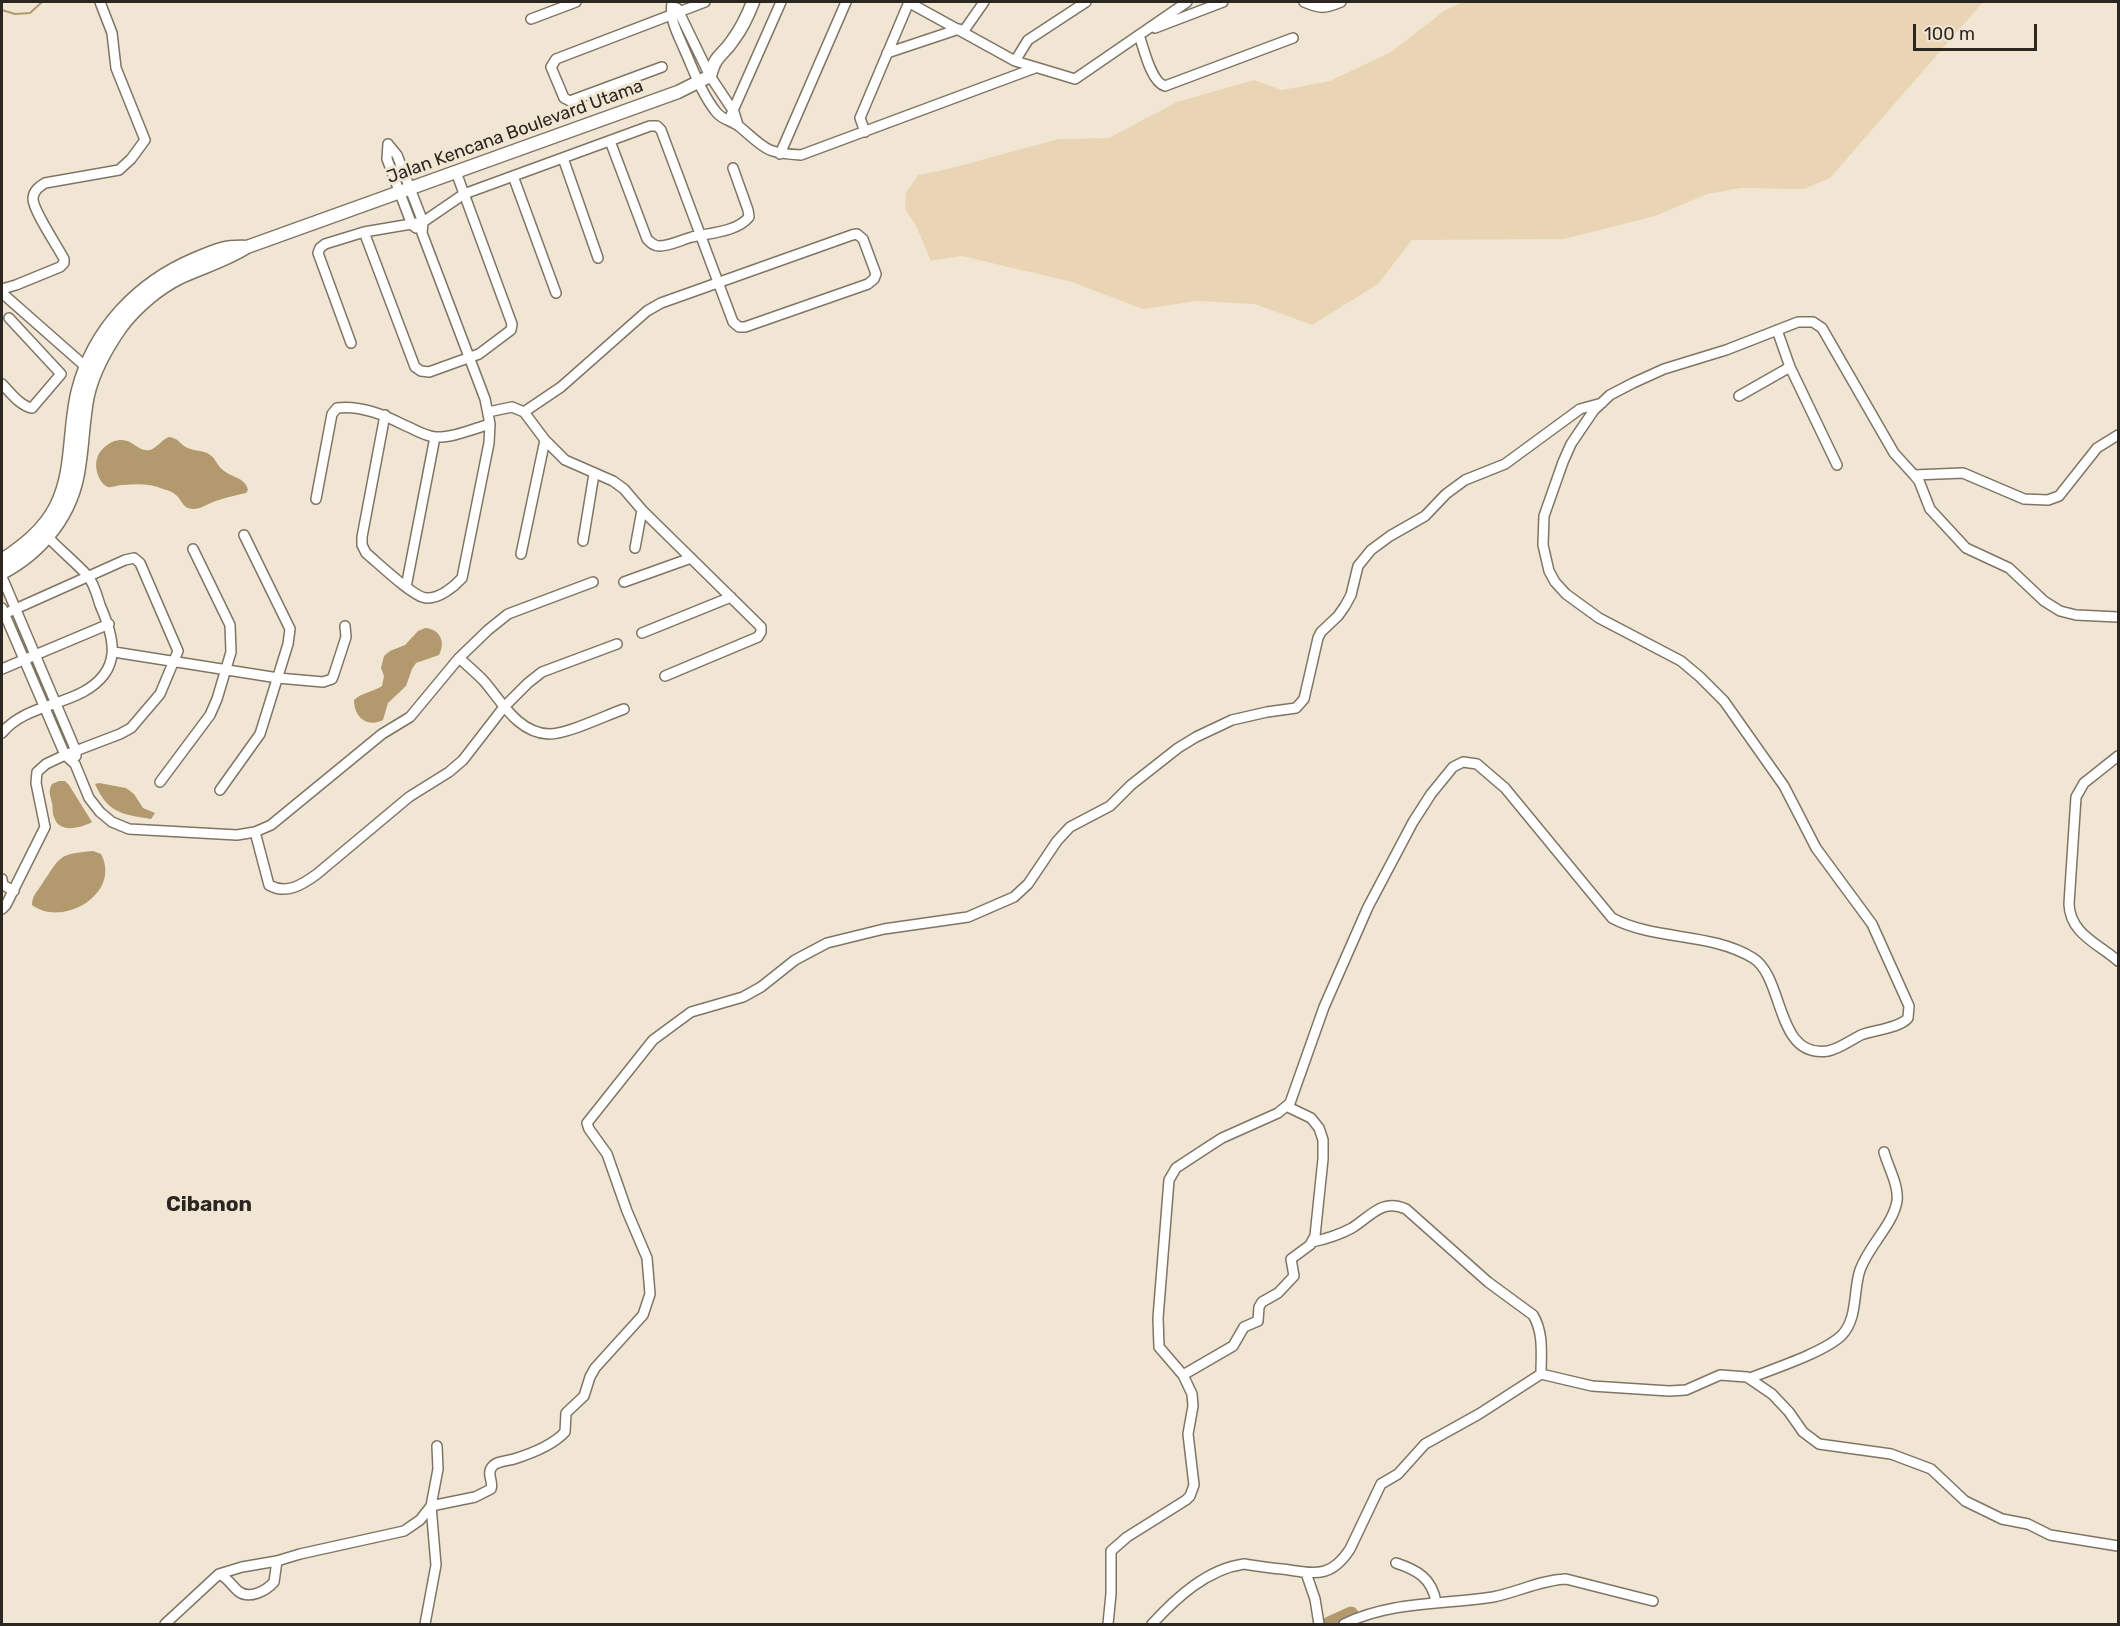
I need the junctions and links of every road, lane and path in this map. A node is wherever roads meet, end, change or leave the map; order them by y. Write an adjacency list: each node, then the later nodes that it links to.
1 (100, 2): 46 (street)
2 (576, 2): 17 (street)
3 (672, 2): 15 (street); 16 (street)
4 (705, 2): 15 (street)
5 (753, 2): 25 (street)
6 (781, 2): 27 (street)
7 (846, 2): 32 (street)
8 (909, 2): 18 (street); 21 (street)
9 (984, 2): 18 (street)
10 (1086, 2): 22 (street)
11 (1186, 2): 19 (street)
12 (1222, 2): 19 (street)
13 (1304, 2): 14 (street)
14 (1341, 2)
15 (681, 11): 16 (street); 25 (street)
16 (670, 15): 23 (street); 26 (street)
17 (531, 19)
18 (961, 31): 21 (street); 22 (street)
19 (1138, 35): 20 (street); 24 (street)
20 (1293, 38)
21 (887, 54): 30 (street)
22 (1015, 61): 24 (street)
23 (662, 67)
24 (1035, 68): 30 (street)
25 (710, 76): 26 (street, Jalan Kencana Boulevard Utama); 27 (street)
26 (698, 82): 28 (street); 35 (street, Jalan Kencana Boulevard Utama)
27 (734, 112): 28 (street); 29 (street)
28 (726, 121): 29 (street)
29 (738, 125): 32 (street)
30 (865, 132): 32 (street)
31 (610, 141): 33 (street); 43 (street); 43 (street)
32 (780, 154)
33 (563, 158): 36 (street); 44 (street)
34 (732, 168): 43 (street)
35 (456, 172): 37 (street, Jalan Kencana Boulevard Utama); 38 (street)
36 (513, 176): 38 (street); 47 (street)
37 (405, 191): 39 (street); 40 (street); 54 (street, Jalan Kencana Boulevard Utama)
38 (464, 194): 39 (street); 52 (street)
39 (423, 222): 40 (street); 42 (street)
40 (412, 225): 41 (street); 42 (street)
41 (364, 232): 51 (street); 52 (street)
42 (422, 233): 52 (street)
43 (702, 236): 45 (street)
44 (598, 258)
45 (719, 282): 45 (street); 59 (street)
46 (2, 291): 48 (street)
47 (556, 293)
48 (21, 310): 49 (street); 54 (street)
49 (5, 321): 55 (street)
50 (1777, 330): 53 (street); 56 (street); 67 (street)
51 (351, 343)
52 (469, 357): 58 (street)
53 (1790, 367): 57 (street); 65 (street)
54 (91, 369): 71 (street, Jalan Kencana Boulevard Utama); 77 (street, Jalan Kencana Boulevard Utama)
55 (2, 384)
56 (1610, 395): 116 (street); 123 (street)
57 (1739, 396)
58 (488, 412): 59 (street); 61 (street)
59 (524, 412): 64 (street)
60 (384, 415): 63 (street); 68 (street); 82 (street)
61 (490, 424): 63 (street); 82 (street)
62 (2118, 435): 67 (street)
63 (435, 437): 82 (street)
64 (545, 440): 66 (street); 75 (street)
65 (1837, 465)
66 (594, 474): 69 (street); 72 (street)
67 (1914, 475): 86 (street)
68 (316, 499)
69 (642, 510): 73 (street); 76 (street)
70 (244, 535): 99 (street)
71 (48, 537): 78 (street, Jalan Kencana Boulevard Utama); 79 (street)
72 (583, 541)
73 (635, 548)
74 (193, 549): 97 (street)
75 (520, 554)
76 (691, 558): 81 (street); 83 (street)
77 (2, 560)
78 (2, 575): 84 (street)
79 (89, 577): 84 (street); 87 (street); 95 (street)
80 (593, 582): 93 (street)
81 (624, 582)
82 (406, 587)
83 (731, 597): 89 (street); 98 (street)
84 (15, 609): 85 (street); 92 (street)
85 (2, 612): 94 (street)
86 (2118, 617)
87 (109, 624): 91 (street); 92 (street)
88 (345, 626): 99 (street)
89 (642, 633)
90 (617, 644): 101 (street)
91 (114, 652): 95 (street); 100 (street)
92 (35, 655): 94 (street); 100 (street)
93 (459, 658): 101 (street); 111 (street)
94 (24, 660): 96 (street); 102 (street)
95 (173, 662): 97 (street); 105 (street)
96 (2, 669)
97 (226, 670): 99 (street); 109 (street)
98 (665, 676)
99 (278, 678): 110 (street)
100 (56, 703): 102 (street); 105 (street)
101 (504, 707): 103 (street); 111 (street)
102 (45, 708): 104 (street); 106 (street)
103 (624, 709)
104 (2, 733)
105 (76, 751): 106 (street); 108 (street)
106 (65, 755): 108 (street); 113 (street)
107 (2118, 756): 115 (street)
108 (75, 764): 111 (street)
109 (160, 782)
110 (220, 790)
111 (255, 832)
112 (2, 879): 113 (street)
113 (14, 891): 114 (street)
114 (2, 909)
115 (2118, 961)
116 (1288, 1107): 118 (street); 120 (street)
117 (1884, 1152): 121 (street)
118 (1312, 1242): 119 (street); 120 (street)
119 (1541, 1374): 121 (street); 128 (street)
120 (1183, 1376): 133 (street)
121 (1750, 1378): 124 (street)
122 (437, 1446): 123 (street)
123 (431, 1506): 125 (street); 132 (street)
124 (2118, 1546)
125 (278, 1561): 127 (street); 127 (street)
126 (1396, 1563): 129 (street)
127 (219, 1574): 131 (street)
128 (1306, 1574): 134 (street); 135 (street)
129 (1436, 1598): 130 (street); 136 (street)
130 (1653, 1601)
131 (165, 1624)
132 (425, 1624)
133 (1108, 1624)
134 (1152, 1624)
135 (1320, 1624)
136 (1344, 1624)

